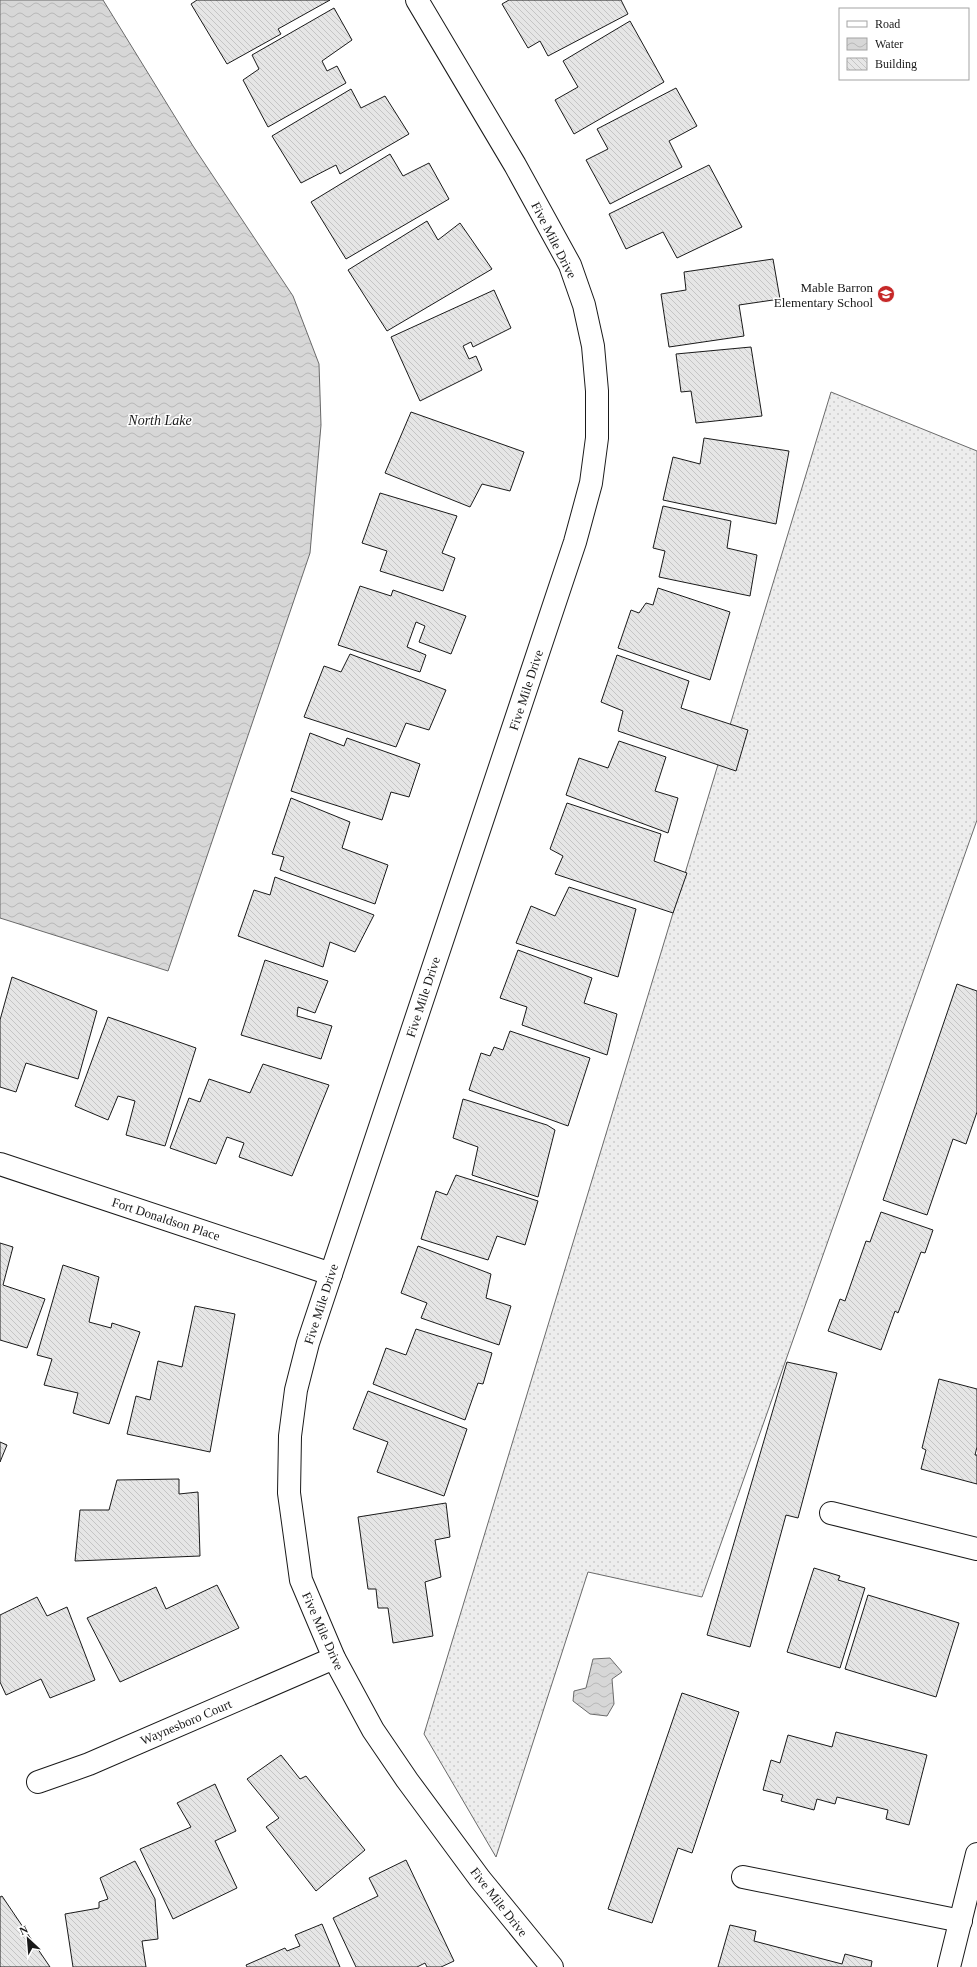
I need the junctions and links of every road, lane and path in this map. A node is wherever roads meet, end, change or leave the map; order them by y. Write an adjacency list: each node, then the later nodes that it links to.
1 (417, 0): 3 (street, Five Mile Drive)
2 (0, 1164): 3 (street, Fort Donaldson Place)
3 (331, 1274): 6 (street, Five Mile Drive)
4 (831, 1513): 5 (street)
5 (977, 1549)
6 (334, 1658): 7 (street, Waynesboro Court); 11 (street, Five Mile Drive)
7 (38, 1782)
8 (977, 1854): 10 (street)
9 (744, 1877): 10 (street)
10 (961, 1921): 12 (street)
11 (552, 1967)
12 (949, 1967)

